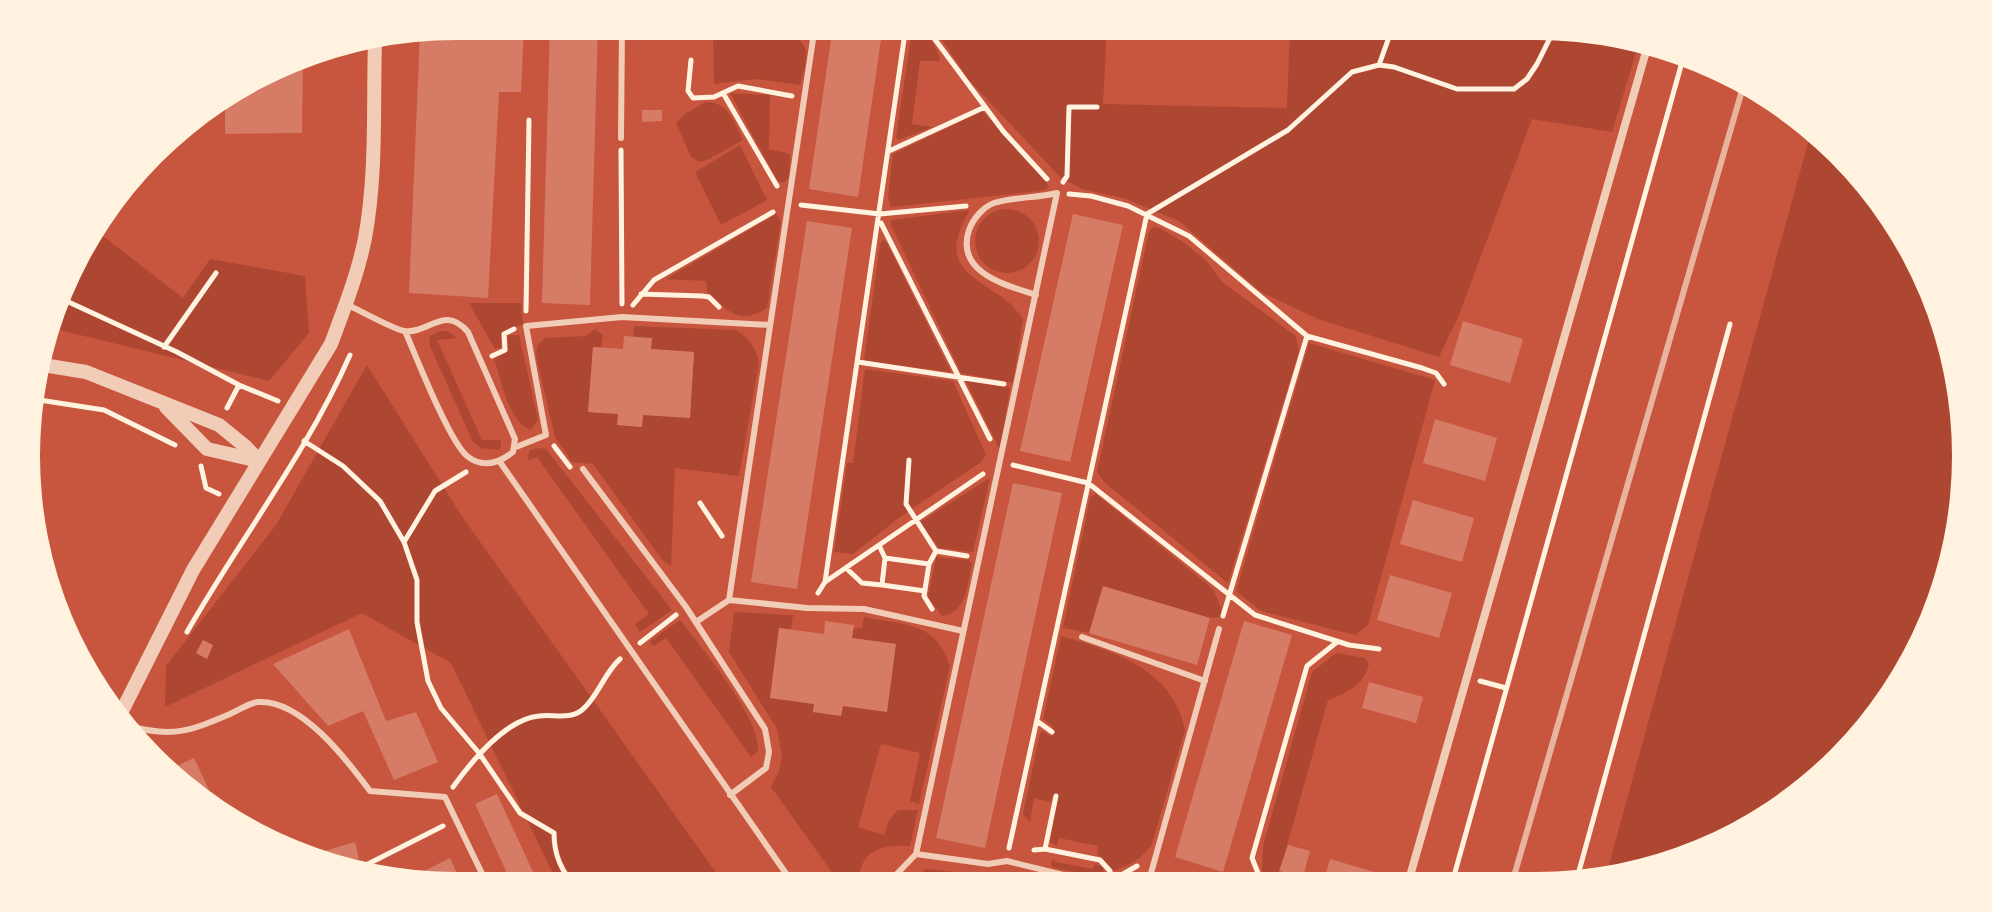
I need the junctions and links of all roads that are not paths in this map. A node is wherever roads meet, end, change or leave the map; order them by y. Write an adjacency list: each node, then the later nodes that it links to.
1 (622, 40): 5 (lane)
2 (812, 40): 8 (lane)
3 (375, 48): 7 (street)
4 (1645, 54): 31 (street)
5 (621, 138)
6 (1036, 295): 6 (lane); 19 (lane)
7 (346, 304): 9 (lane); 13 (street)
8 (770, 325): 12 (lane); 16 (lane)
9 (405, 331): 12 (lane); 14 (lane)
10 (50, 366): 11 (street)
11 (160, 401): 13 (street); 13 (street)
12 (516, 447): 14 (lane)
13 (259, 461): 22 (street)
14 (500, 462): 24 (lane)
15 (583, 469): 17 (lane)
16 (729, 600): 17 (lane); 19 (lane)
17 (696, 622): 24 (lane)
18 (1219, 629): 21 (lane)
19 (963, 631): 25 (lane)
20 (1082, 637): 21 (lane)
21 (1205, 681): 30 (lane)
22 (124, 707)
23 (142, 728): 26 (lane)
24 (730, 795): 27 (lane)
25 (916, 854): 28 (lane); 29 (lane)
26 (481, 872)
27 (785, 872)
28 (899, 872)
29 (1053, 872)
30 (1151, 872)
31 (1411, 872)

